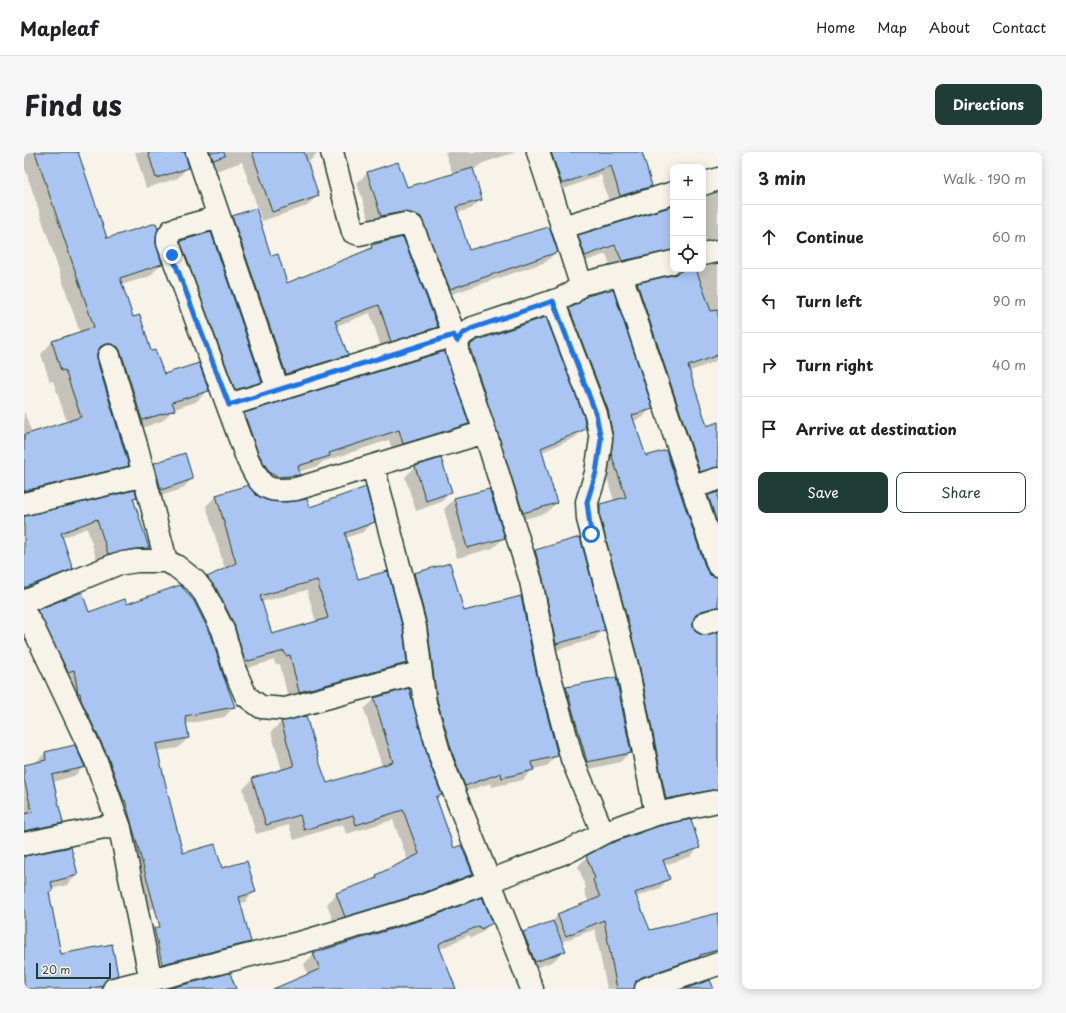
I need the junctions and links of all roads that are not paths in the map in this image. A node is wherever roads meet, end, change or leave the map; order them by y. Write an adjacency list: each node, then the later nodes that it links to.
1 (197, 152): 7 (street)
2 (332, 152): 15 (street)
3 (538, 152): 8 (street)
4 (718, 179): 5 (street)
5 (706, 183)
6 (670, 194): 8 (street)
7 (219, 217): 17 (street); 18 (street)
8 (563, 227): 13 (street)
9 (718, 250): 10 (street)
10 (706, 253)
11 (670, 263): 12 (street)
12 (620, 275): 13 (street); 23 (street)
13 (581, 284): 14 (street)
14 (553, 301): 15 (street); 31 (street)
15 (456, 338): 17 (street); 19 (street)
16 (109, 356): 21 (street)
17 (278, 390): 18 (street)
18 (229, 405): 20 (street)
19 (485, 432): 20 (street); 33 (street)
20 (373, 466): 29 (street)
21 (144, 475): 24 (street); 25 (street)
22 (718, 479): 23 (street)
23 (693, 487): 26 (street)
24 (24, 504)
25 (166, 561): 27 (street); 29 (street)
26 (718, 565)
27 (24, 602)
28 (24, 612): 32 (street)
29 (422, 682): 35 (street)
30 (718, 801): 31 (street)
31 (656, 814): 33 (street)
32 (120, 828): 34 (street); 37 (street)
33 (603, 833): 35 (street)
34 (24, 844)
35 (490, 881): 37 (street); 39 (street)
36 (718, 964): 40 (street)
37 (151, 981): 38 (street)
38 (114, 989)
39 (532, 989)
40 (646, 989)

